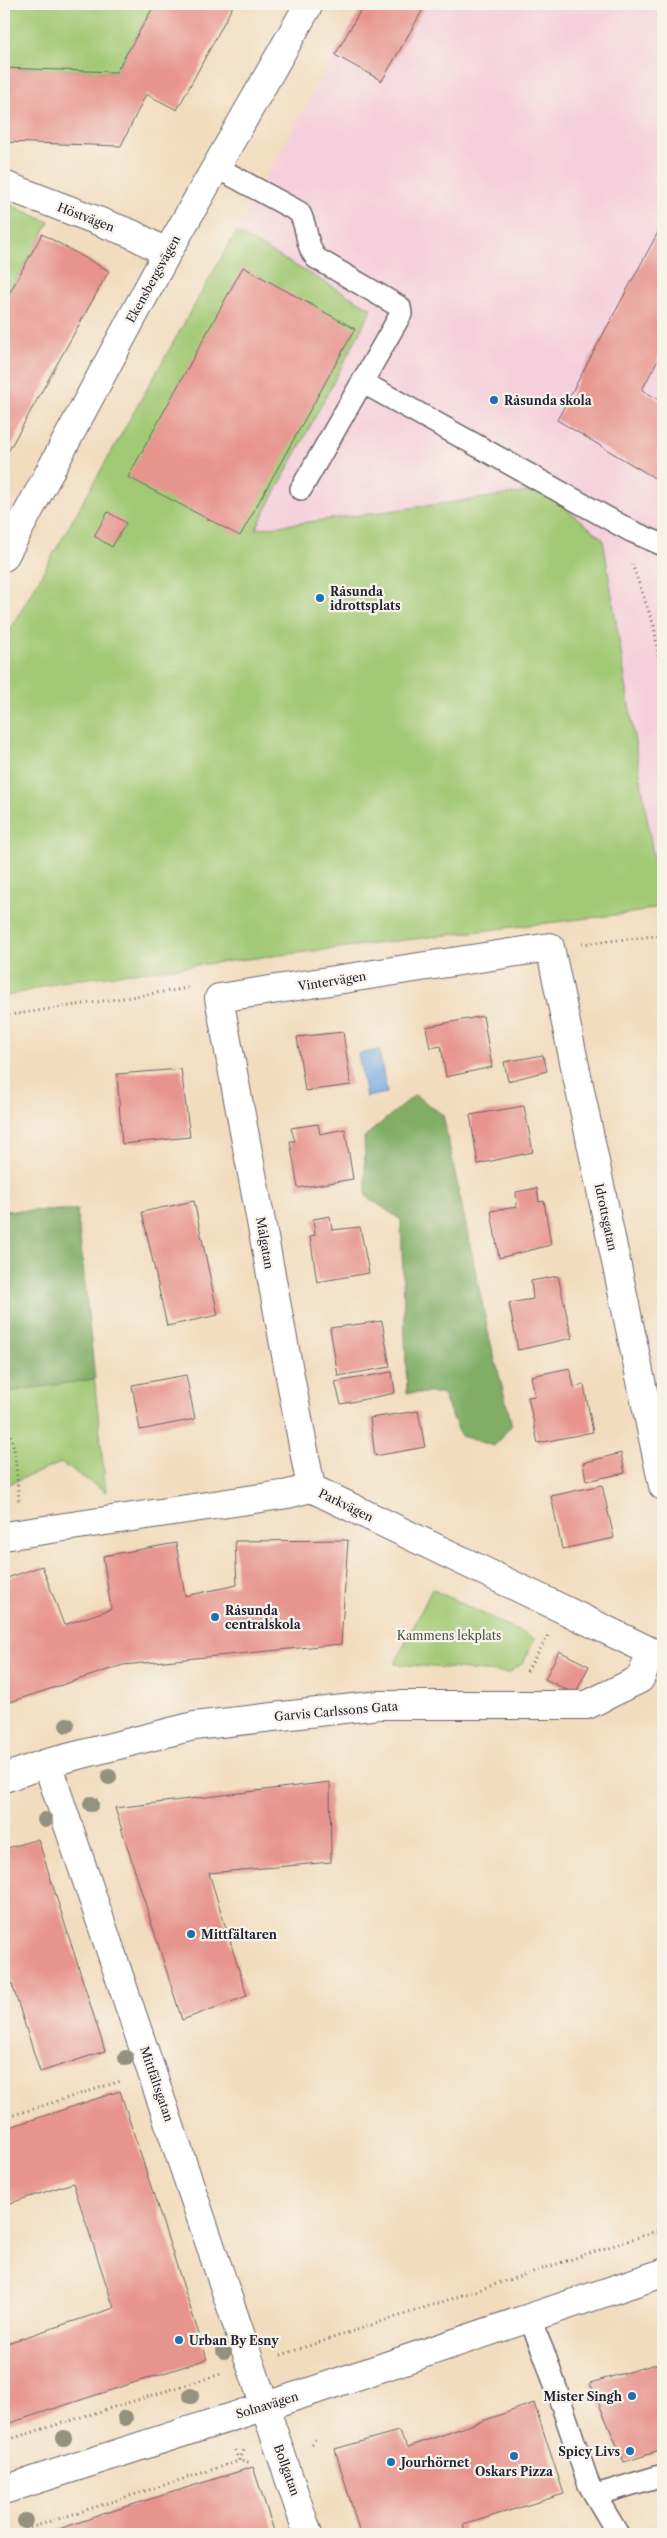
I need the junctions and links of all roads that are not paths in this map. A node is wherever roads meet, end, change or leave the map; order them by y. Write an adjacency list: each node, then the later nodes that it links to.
1 (310, 4): 2 (street, Ekensbergsvägen)
2 (216, 167): 4 (street, Ekensbergsvägen); 5 (lane)
3 (4, 185): 4 (street, Höstvägen)
4 (167, 253): 8 (street, Ekensbergsvägen)
5 (362, 382): 6 (lane); 7 (lane)
6 (301, 489)
7 (663, 545)
8 (4, 557)
9 (550, 947): 10 (street, Vintervägen); 11 (street, Idrottsgatan)
10 (220, 998): 12 (street, Målgatan)
11 (663, 1486)
12 (310, 1488): 13 (street, Parkvägen); 14 (street, Parkvägen)
13 (13, 1535)
14 (657, 1653): 15 (street, Garvis Carlssons Gata)
15 (47, 1764): 16 (street, Garvis Carlssons Gata); 19 (street, Mittfältsgatan)
16 (4, 1778)
17 (663, 2273): 18 (street, Solnavägen)
18 (529, 2317): 19 (street, Solnavägen); 22 (lane)
19 (264, 2406): 21 (street, Solnavägen); 23 (street, Bollgatan)
20 (663, 2475): 22 (lane)
21 (4, 2490)
22 (596, 2496): 24 (lane)
23 (308, 2534)
24 (618, 2534)

